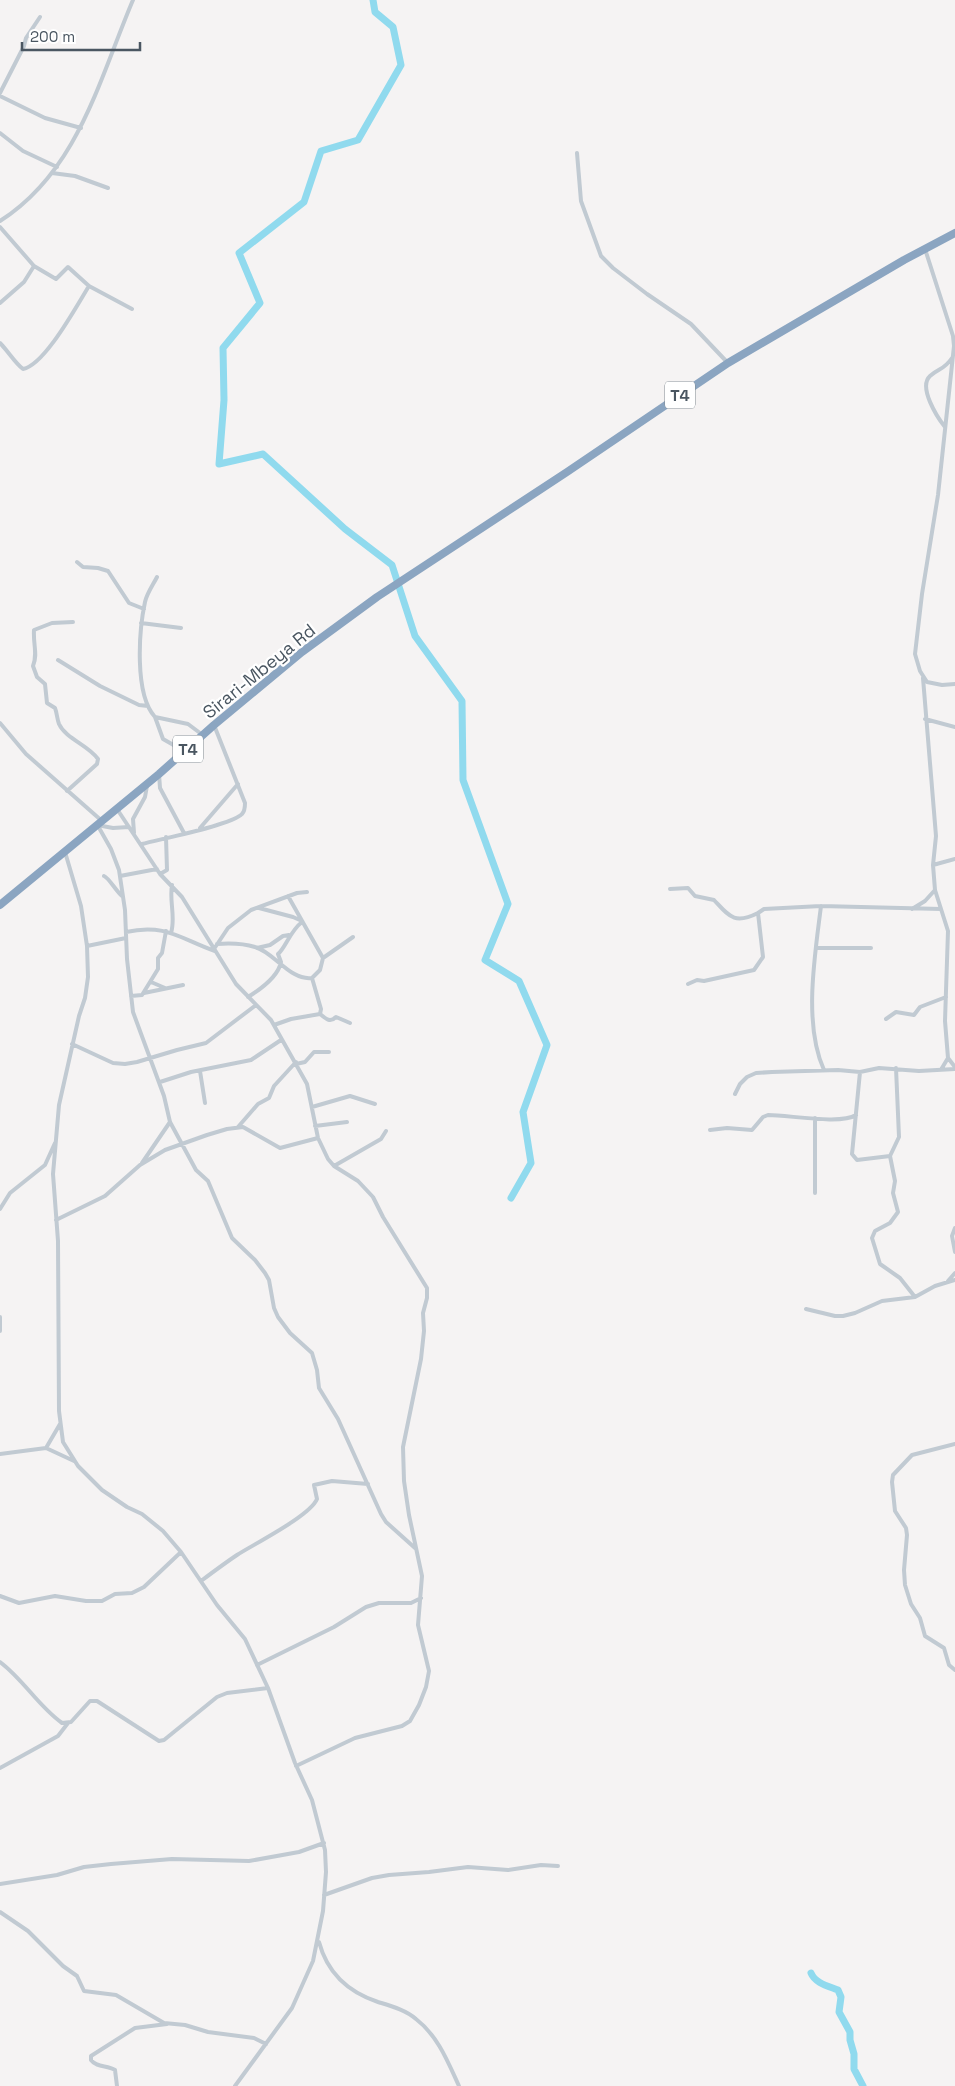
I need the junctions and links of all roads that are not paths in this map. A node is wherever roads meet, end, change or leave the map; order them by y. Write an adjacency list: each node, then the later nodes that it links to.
1 (133, 0): 4 (street)
2 (40, 17): 3 (street)
3 (0, 94): 4 (street)
4 (81, 128): 7 (street)
5 (0, 133): 7 (street)
6 (577, 153): 20 (street)
7 (57, 167): 8 (street)
8 (52, 173): 9 (street); 10 (street)
9 (108, 188)
10 (0, 221)
11 (0, 227): 14 (street)
12 (955, 233): 13 (highway, T4)
13 (925, 249): 19 (street); 20 (highway, T4)
14 (34, 266): 15 (street); 16 (street)
15 (89, 286): 17 (street); 18 (street)
16 (0, 303)
17 (132, 309)
18 (0, 343)
19 (953, 356): 21 (street); 21 (street)
20 (728, 363): 35 (highway, Sirari-Mbeya Rd / T4)
21 (946, 428): 29 (street)
22 (77, 562): 24 (street)
23 (157, 577): 24 (street)
24 (144, 609): 26 (street)
25 (73, 622): 42 (street)
26 (141, 623): 27 (street); 31 (street)
27 (181, 628)
28 (58, 660): 31 (street)
29 (922, 678): 30 (street); 33 (street)
30 (955, 684)
31 (148, 706): 32 (street)
32 (155, 717): 37 (street); 38 (street)
33 (925, 720): 36 (street); 53 (street)
34 (0, 723): 42 (street)
35 (214, 725): 37 (highway, Sirari-Mbeya Rd / T4); 41 (street)
36 (955, 727)
37 (204, 736): 38 (highway, Sirari-Mbeya Rd / T4)
38 (185, 751): 39 (highway, Sirari-Mbeya Rd / T4)
39 (159, 774): 40 (highway, Sirari-Mbeya Rd / T4); 48 (street)
40 (147, 784): 43 (highway, Sirari-Mbeya Rd / T4); 47 (street)
41 (238, 784): 46 (street); 46 (street)
42 (67, 791): 44 (street)
43 (117, 809): 44 (highway, Sirari-Mbeya Rd / T4); 45 (street)
44 (99, 823): 45 (street); 51 (highway, Sirari-Mbeya Rd / T4); 57 (street)
45 (129, 826): 47 (street)
46 (199, 829): 48 (street)
47 (134, 833): 50 (street)
48 (184, 833): 49 (street)
49 (166, 837): 50 (street); 55 (street)
50 (142, 844): 54 (street)
51 (65, 852): 64 (highway, Sirari-Mbeya Rd / T4); 77 (street)
52 (955, 859): 53 (street)
53 (933, 865): 60 (street)
54 (157, 869): 55 (street); 57 (street)
55 (160, 874): 58 (street)
56 (104, 876): 63 (street)
57 (120, 876): 63 (street)
58 (172, 885): 72 (street); 81 (street)
59 (670, 888): 69 (street)
60 (936, 890): 67 (street); 68 (street)
61 (307, 892): 62 (street)
62 (288, 896): 66 (street); 70 (street)
63 (123, 897): 71 (street)
64 (0, 905)
65 (821, 906): 67 (street); 69 (street); 79 (street)
66 (257, 907): 70 (street); 76 (street)
67 (912, 909): 68 (street)
68 (941, 909): 92 (street)
69 (758, 913): 86 (street)
70 (302, 922): 73 (street); 82 (street)
71 (126, 932): 72 (street); 75 (street)
72 (169, 932): 81 (street); 85 (street)
73 (289, 935): 78 (street); 83 (street)
74 (353, 937): 82 (street)
75 (126, 938): 77 (street); 90 (street)
76 (217, 944): 78 (street); 81 (street)
77 (87, 946): 99 (street)
78 (257, 948): 83 (street)
79 (816, 948): 80 (street); 107 (street)
80 (871, 948)
81 (215, 950): 91 (street)
82 (323, 958): 84 (street)
83 (280, 964): 84 (street); 91 (street)
84 (312, 978): 94 (street)
85 (151, 982): 88 (street); 89 (street)
86 (688, 984)
87 (183, 985): 88 (street)
88 (165, 988): 89 (street)
89 (144, 992): 90 (street)
90 (131, 996): 101 (street)
91 (248, 997): 93 (street)
92 (946, 997): 95 (street); 102 (street)
93 (256, 1005): 97 (street); 101 (street)
94 (320, 1014): 96 (street); 97 (street)
95 (886, 1019)
96 (350, 1023)
97 (274, 1025): 98 (street)
98 (282, 1040): 103 (street); 108 (street)
99 (72, 1044): 101 (street); 123 (street)
100 (329, 1052): 103 (street)
101 (150, 1058): 110 (street)
102 (948, 1058): 105 (street); 106 (street)
103 (296, 1063): 114 (street); 120 (street)
104 (896, 1068): 105 (street); 109 (street); 126 (street)
105 (942, 1068): 106 (street)
106 (955, 1068)
107 (824, 1070): 109 (street); 111 (street)
108 (200, 1071): 110 (street); 112 (street)
109 (860, 1072): 115 (street)
110 (160, 1082): 117 (street)
111 (735, 1094)
112 (205, 1103)
113 (375, 1104): 114 (street)
114 (312, 1107): 119 (street)
115 (856, 1115): 116 (street); 126 (street)
116 (815, 1118): 121 (street); 129 (street)
117 (170, 1122): 125 (street); 127 (street)
118 (347, 1122): 119 (street)
119 (315, 1126): 124 (street)
120 (238, 1127): 124 (street); 125 (street)
121 (710, 1130)
122 (386, 1131): 128 (street)
123 (57, 1138): 130 (street); 131 (street)
124 (318, 1138): 128 (street)
125 (181, 1144): 127 (street); 146 (street)
126 (890, 1156): 137 (street)
127 (140, 1165): 131 (street)
128 (334, 1166): 147 (street)
129 (815, 1193)
130 (0, 1209)
131 (56, 1220): 141 (street)
132 (955, 1228): 133 (street)
133 (955, 1252)
134 (955, 1273): 136 (street)
135 (955, 1280): 136 (street)
136 (948, 1282): 137 (street)
137 (915, 1298): 138 (street)
138 (806, 1309)
139 (0, 1317): 140 (street)
140 (0, 1331)
141 (60, 1423): 143 (street); 145 (street)
142 (955, 1444): 154 (street)
143 (46, 1448): 144 (street); 145 (street)
144 (0, 1454)
145 (74, 1461): 148 (street)
146 (368, 1484): 147 (street); 149 (street)
147 (415, 1548): 151 (street)
148 (181, 1552): 149 (street); 150 (street)
149 (201, 1581): 153 (street)
150 (0, 1596)
151 (421, 1598): 153 (street); 157 (street)
152 (0, 1662): 156 (street)
153 (257, 1665): 155 (street)
154 (955, 1670)
155 (268, 1688): 156 (street); 157 (street)
156 (68, 1723): 158 (street)
157 (296, 1766): 159 (street)
158 (0, 1768)
159 (324, 1843): 161 (street); 162 (street)
160 (558, 1866): 162 (street)
161 (0, 1884)
162 (324, 1895): 164 (street)
163 (0, 1912): 165 (street)
164 (318, 1940): 166 (street); 169 (street)
165 (169, 2024): 166 (street); 167 (street)
166 (266, 2044): 168 (street)
167 (117, 2086)
168 (235, 2086)
169 (459, 2086)

